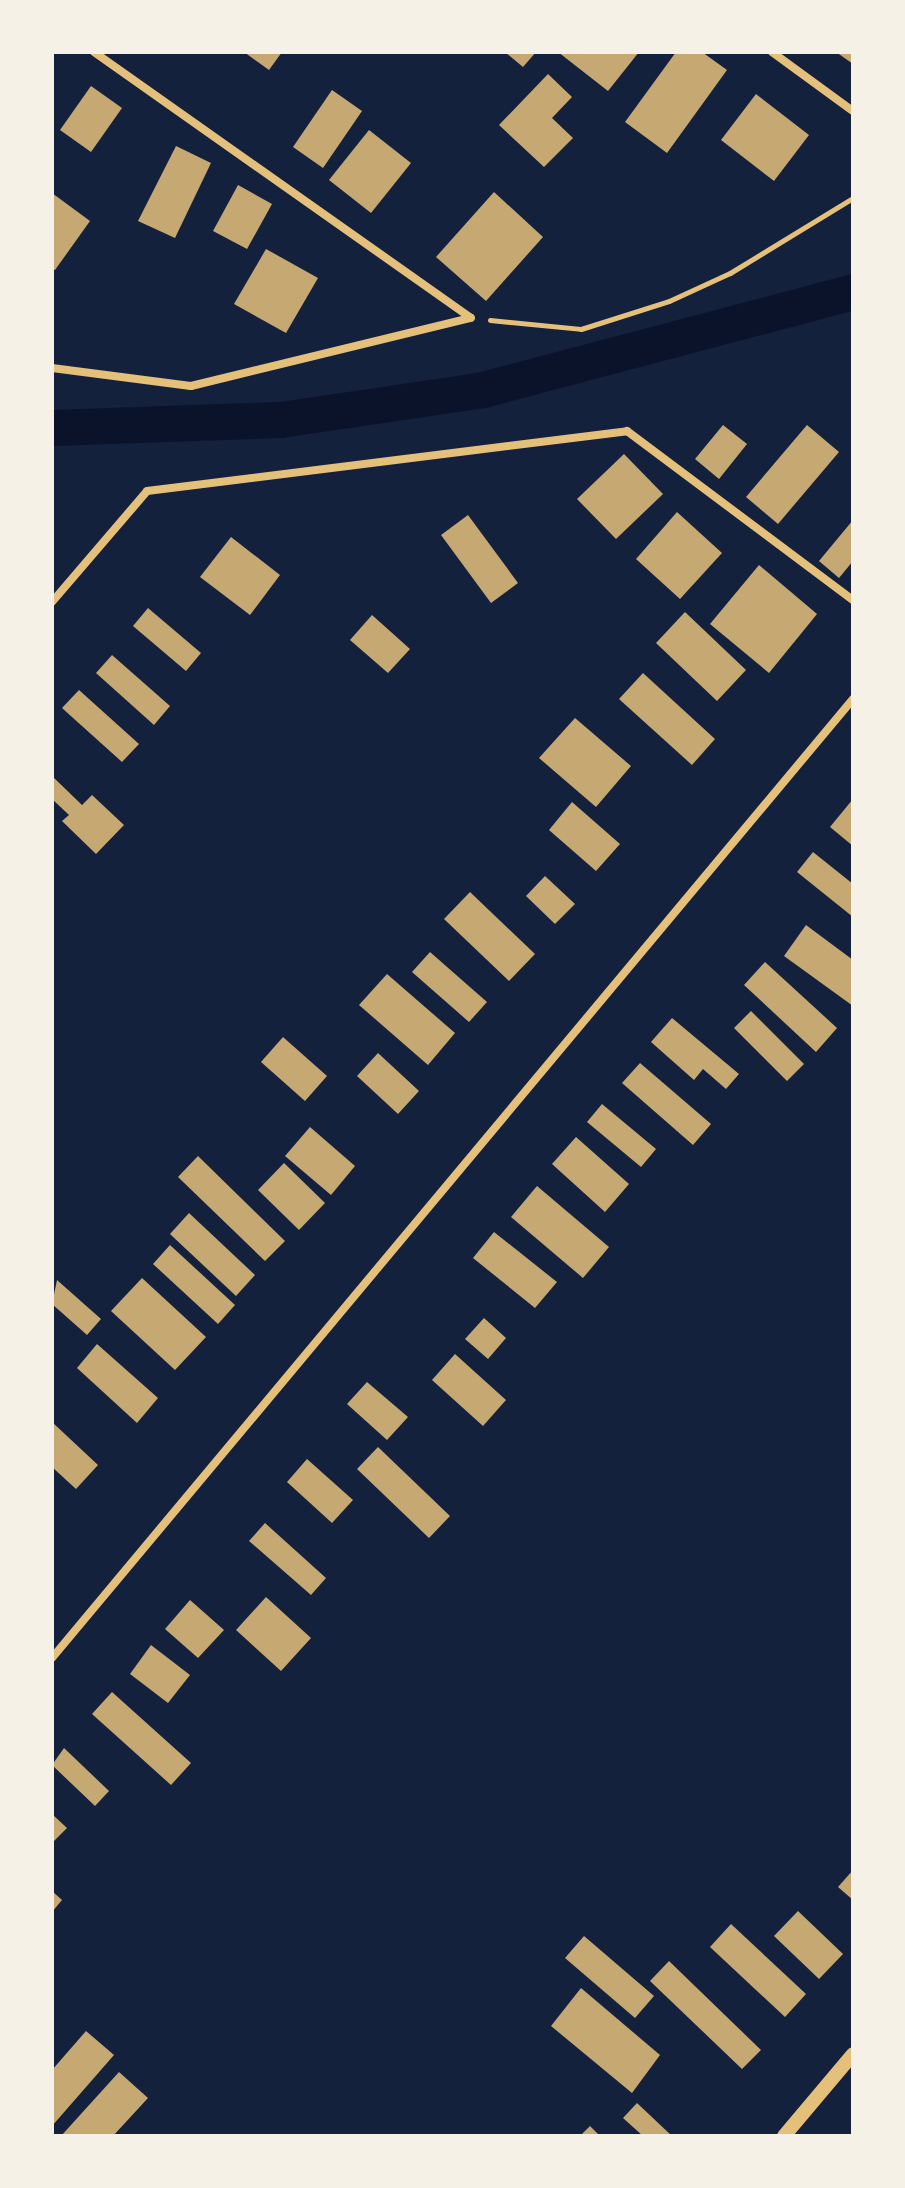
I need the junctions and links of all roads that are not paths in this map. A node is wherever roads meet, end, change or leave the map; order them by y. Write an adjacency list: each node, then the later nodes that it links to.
1 (94, 52): 4 (street)
2 (772, 52): 3 (street)
3 (853, 111)
4 (52, 368)
5 (853, 600): 6 (street)
6 (52, 602)
7 (853, 699): 8 (street)
8 (52, 1658)
9 (853, 2054): 10 (street)
10 (784, 2136)

